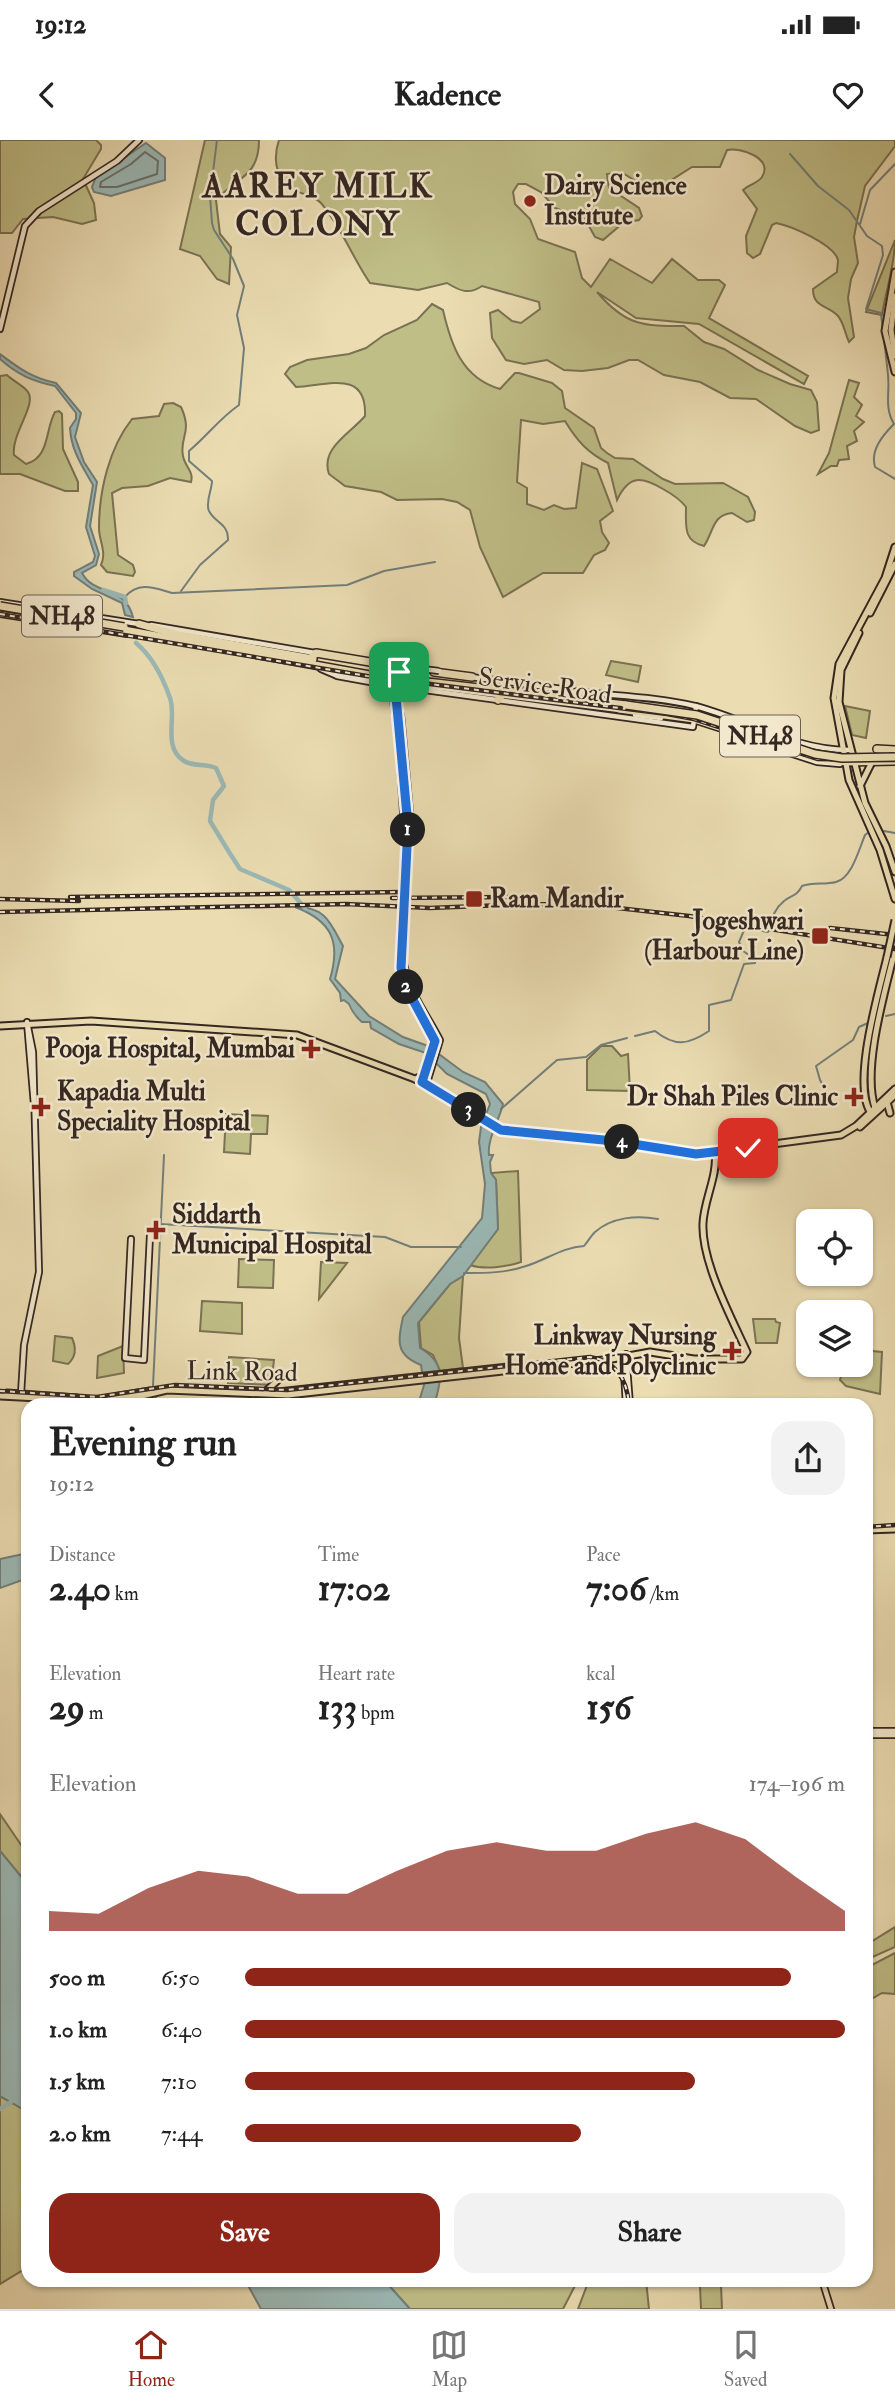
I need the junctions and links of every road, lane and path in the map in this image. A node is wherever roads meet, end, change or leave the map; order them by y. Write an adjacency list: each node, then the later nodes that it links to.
1 (139, 140): 4 (main road)
2 (895, 272): 6 (main road)
3 (895, 296): 5 (main road)
4 (0, 329)
5 (895, 356)
6 (895, 372)
7 (895, 547): 28 (main road)
8 (895, 564): 28 (main road)
9 (13, 604): 10 (main road); 11 (main road); 12 (main road)
10 (0, 608): 11 (main road); 13 (highway, NH48, bridge)
11 (11, 615): 13 (main road)
12 (139, 624): 14 (highway); 15 (main road)
13 (124, 630): 14 (highway, NH48); 17 (main road); 23 (highway, NH48)
14 (176, 635): 15 (highway, NH48)
15 (314, 655): 16 (highway); 18 (highway, NH48)
16 (472, 677): 18 (main road); 33 (main road, bridge)
17 (397, 685): 20 (main road); 20 (main road); 23 (main road)
18 (515, 686): 19 (main road); 22 (highway, NH48)
19 (582, 692): 22 (highway); 25 (main road)
20 (397, 693): 33 (main road, bridge); 33 (main road, bridge)
21 (529, 693): 23 (highway, NH48); 24 (highway, NH48); 26 (highway)
22 (561, 694): 24 (highway, NH48)
23 (502, 695): 26 (main road); 26 (main road, Service Road)
24 (626, 703): 29 (highway, NH48, bridge)
25 (696, 706): 26 (main road); 28 (main road)
26 (694, 723): 30 (highway)
27 (877, 748): 29 (highway)
28 (846, 750): 30 (main road)
29 (895, 756): 31 (highway)
30 (847, 763): 31 (highway); 32 (main road); 35 (main road)
31 (879, 763): 32 (main road)
32 (860, 786): 34 (main road)
33 (407, 864): 42 (main road, bridge)
34 (895, 872)
35 (895, 899)
36 (895, 920): 38 (main road, bridge)
37 (895, 950): 38 (main road)
38 (890, 957): 46 (main road); 48 (main road)
39 (28, 1025): 40 (main road); 41 (main road); 60 (main road)
40 (0, 1027)
41 (306, 1040): 43 (main road); 43 (main road)
42 (432, 1061): 43 (main road); 43 (main road)
43 (424, 1082): 50 (main road)
44 (895, 1089): 47 (main road)
45 (895, 1095): 47 (main road)
46 (873, 1100): 47 (main road); 48 (main road)
47 (884, 1102): 48 (main road); 49 (main road)
48 (873, 1110): 50 (main road); 50 (main road)
49 (890, 1113)
50 (715, 1155): 53 (main road)
51 (150, 1236): 52 (main road)
52 (131, 1239)
53 (624, 1358): 54 (main road); 63 (main road)
54 (414, 1379): 55 (main road, Link Road); 55 (main road, Link Road)
55 (329, 1389): 58 (main road, Link Road)
56 (266, 1391): 57 (main road, Link Road); 57 (main road); 60 (main road, Link Road)
57 (279, 1392): 58 (main road, Link Road)
58 (304, 1392): 62 (main road, Link Road)
59 (0, 1395): 60 (main road)
60 (19, 1397): 61 (main road, Link Road)
61 (38, 1398)
62 (133, 1398)
63 (627, 1398)
64 (895, 1527): 65 (main road)
65 (873, 1529)
66 (873, 1733): 67 (main road)
67 (895, 1733)
68 (823, 2287): 69 (main road)
69 (830, 2309)

